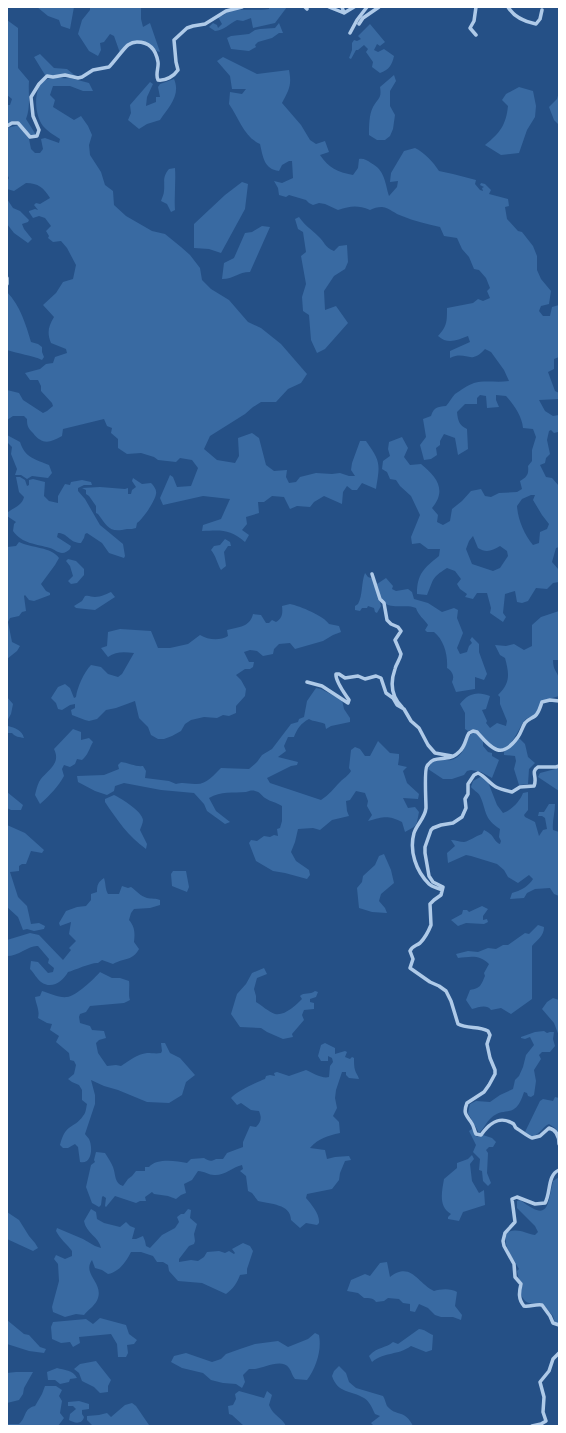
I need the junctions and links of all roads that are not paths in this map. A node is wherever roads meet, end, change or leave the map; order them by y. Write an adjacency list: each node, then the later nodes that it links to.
1 (242, 7): 16 (street)
2 (329, 7): 11 (street)
3 (342, 7): 11 (street)
4 (354, 7): 11 (street)
5 (367, 7): 10 (street)
6 (379, 7): 12 (street)
7 (476, 7): 15 (street)
8 (508, 7): 9 (street)
9 (542, 10)
10 (364, 12): 12 (street); 14 (street)
11 (344, 13)
12 (363, 18): 13 (street)
13 (359, 24)
14 (350, 33)
15 (476, 35)
16 (7, 126)
17 (7, 278): 18 (street)
18 (7, 284)
19 (372, 574): 22 (street)
20 (308, 682): 22 (street)
21 (559, 702): 23 (street)
22 (404, 709): 23 (street)
23 (453, 756): 25 (street)
24 (559, 766): 25 (street)
25 (442, 890): 26 (street)
26 (559, 1144)
27 (559, 1170): 28 (street)
28 (559, 1325)
29 (559, 1353): 30 (street)
30 (532, 1426)

